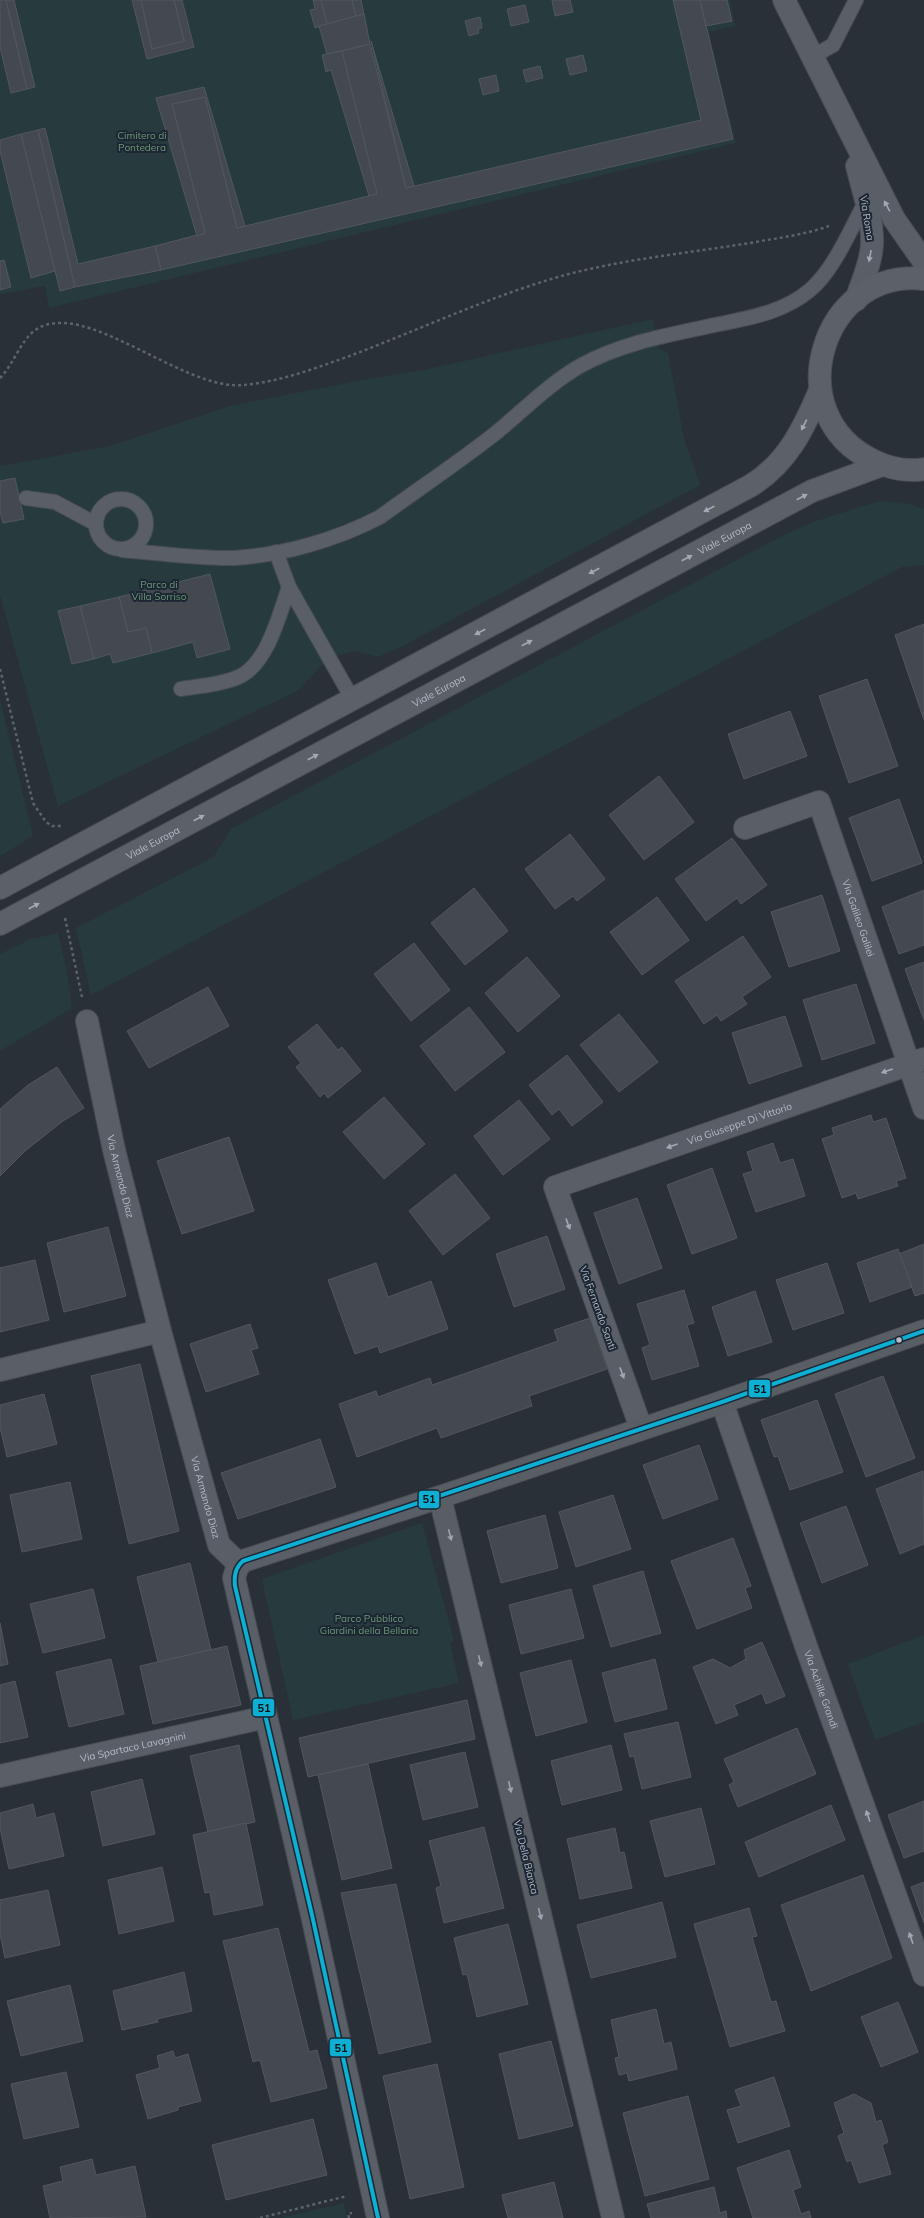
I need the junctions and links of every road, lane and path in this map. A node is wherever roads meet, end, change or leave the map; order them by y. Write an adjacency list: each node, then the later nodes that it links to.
1 (784, 0): 3 (street, Via Roma)
2 (856, 0): 3 (lane)
3 (812, 57): 4 (street, Via Roma)
4 (850, 135): 5 (street, Via Roma); 7 (street, Via Roma, one-way to 4)
5 (866, 201): 9 (street, Via Roma, one-way to 9); 19 (lane)
6 (834, 224): 10 (path)
7 (924, 262)
8 (924, 280): 9 (main road)
9 (856, 300): 11 (main road)
10 (0, 378)
11 (820, 390): 12 (main road); 23 (main road, one-way to 23)
12 (882, 465): 13 (main road); 28 (main road, Viale Europa, one-way to 12)
13 (922, 472)
14 (26, 498): 15 (lane)
15 (96, 524): 16 (lane); 17 (lane)
16 (143, 538): 17 (lane); 18 (lane)
17 (122, 550): 18 (lane)
18 (154, 552): 19 (lane)
19 (276, 552): 20 (lane)
20 (289, 587): 22 (lane); 23 (lane)
21 (0, 669): 24 (path)
22 (181, 688)
23 (353, 700): 26 (main road)
24 (68, 823)
25 (745, 828): 30 (street, Via Galileo Galilei)
26 (0, 888)
27 (65, 917): 29 (path)
28 (0, 924)
29 (87, 1021): 34 (street, Via Armando Diaz)
30 (916, 1061): 31 (street, Via Galileo Galilei); 32 (street, Via Giuseppe Di Vittorio, one-way to 32)
31 (924, 1108)
32 (555, 1187): 37 (street, Via Fernando Santi, one-way to 37)
33 (924, 1331): 36 (street)
34 (160, 1332): 35 (street); 39 (street, Via Armando Diaz)
35 (0, 1370)
36 (722, 1402): 37 (street); 42 (street, Via Achille Grandi, one-way to 36)
37 (641, 1428): 38 (street)
38 (440, 1497): 39 (street); 46 (street, Via Della Bianca, one-way to 46)
39 (239, 1564): 40 (street)
40 (266, 1717): 41 (street, Via Spartaco Lavagnini); 45 (street)
41 (0, 1776)
42 (924, 1975)
43 (352, 2195): 44 (path)
44 (260, 2218)
45 (378, 2218)
46 (613, 2218)

